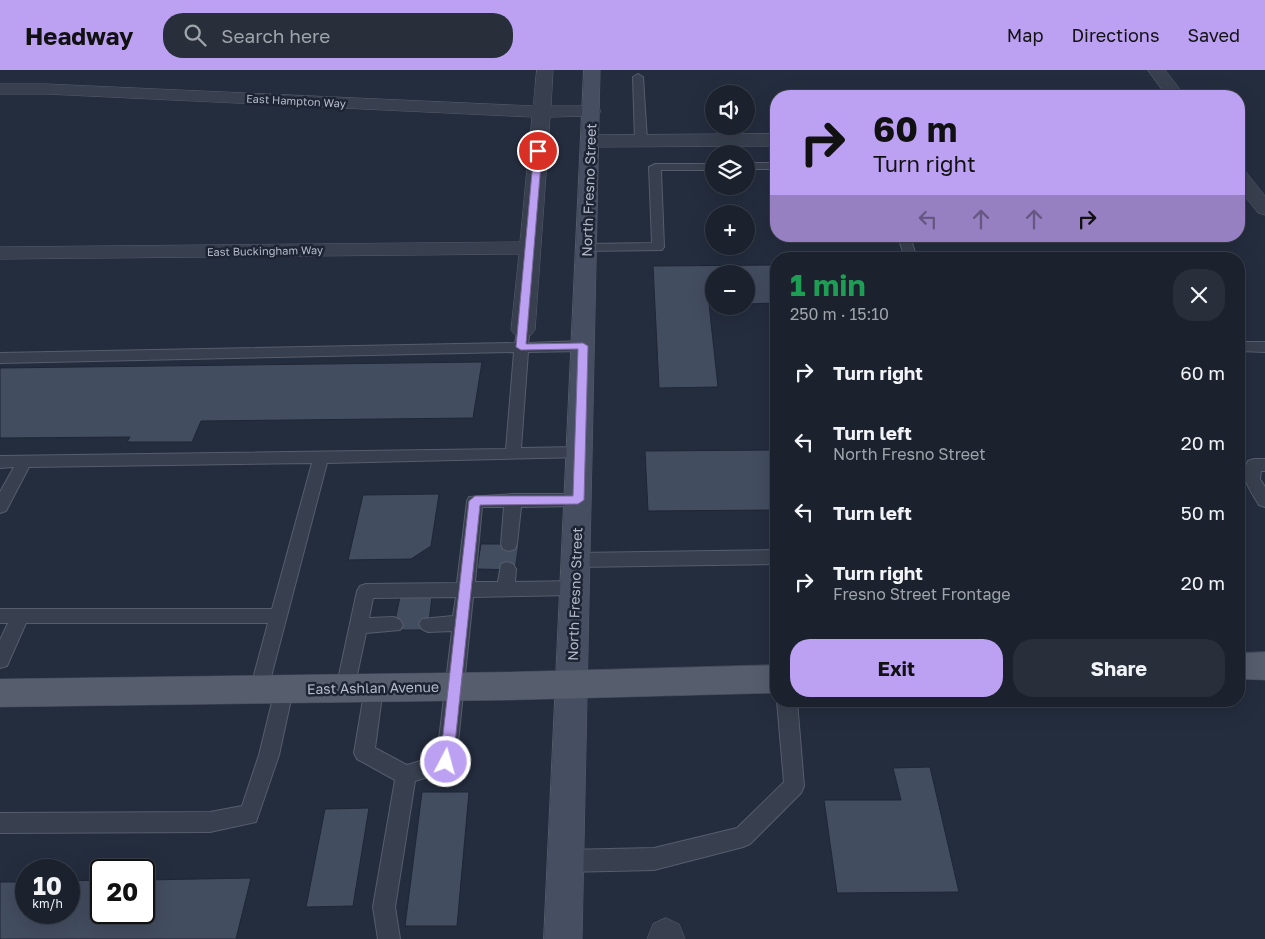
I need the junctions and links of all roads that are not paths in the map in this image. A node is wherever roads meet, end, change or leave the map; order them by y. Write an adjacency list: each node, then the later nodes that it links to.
1 (545, 70): 9 (street)
2 (592, 70): 8 (main road, North Fresno Street)
3 (1156, 70): 6 (street)
4 (638, 77): 12 (lane)
5 (6, 89): 7 (street); 9 (street, East Hampton Way)
6 (1171, 90)
7 (0, 103)
8 (592, 111): 9 (street, East Hampton Way); 11 (main road, North Fresno Street)
9 (541, 112): 18 (street)
10 (770, 140): 12 (street)
11 (592, 141): 12 (street); 19 (main road, North Fresno Street)
12 (641, 141)
13 (755, 166): 14 (lane)
14 (770, 166)
15 (705, 167): 19 (lane)
16 (1245, 184): 17 (street)
17 (1265, 209)
18 (530, 248): 20 (street, East Buckingham Way); 21 (street)
19 (586, 248): 22 (main road, North Fresno Street)
20 (0, 253)
21 (522, 338): 22 (lane); 25 (lane); 28 (lane)
22 (583, 346): 27 (main road, North Fresno Street)
23 (1245, 347): 24 (lane)
24 (1265, 347)
25 (493, 348): 26 (lane)
26 (0, 358)
27 (580, 453): 28 (lane); 34 (main road, North Fresno Street)
28 (513, 454): 29 (lane)
29 (321, 457): 30 (lane); 45 (lane)
30 (25, 461): 31 (lane); 36 (lane)
31 (0, 462)
32 (1265, 465): 35 (lane)
33 (513, 500): 34 (lane); 37 (lane); 41 (lane)
34 (578, 500): 40 (main road, North Fresno Street)
35 (1265, 501)
36 (0, 507)
37 (509, 544)
38 (770, 558): 40 (lane)
39 (507, 569): 42 (lane)
40 (576, 574): 42 (lane); 54 (main road, North Fresno Street)
41 (465, 589): 42 (lane); 46 (lane); 49 (lane)
42 (506, 589)
43 (21, 615): 44 (lane); 45 (lane); 50 (lane)
44 (0, 616)
45 (278, 616): 57 (lane)
46 (461, 623): 47 (lane); 55 (lane)
47 (428, 624)
48 (394, 625): 49 (lane)
49 (358, 626): 56 (lane)
50 (0, 660)
51 (1245, 666): 52 (main road)
52 (1265, 666)
53 (770, 679): 54 (main road, East Ashlan Avenue)
54 (571, 685): 55 (main road, East Ashlan Avenue); 62 (main road, North Fresno Street)
55 (454, 687): 56 (main road, East Ashlan Avenue); 60 (lane)
56 (360, 688): 57 (main road, East Ashlan Avenue); 60 (lane)
57 (272, 690): 58 (main road, East Ashlan Avenue); 61 (lane)
58 (0, 694)
59 (788, 707): 62 (lane)
60 (406, 775): 63 (lane)
61 (0, 823)
62 (565, 862): 64 (main road, North Fresno Street)
63 (389, 939)
64 (563, 939)

